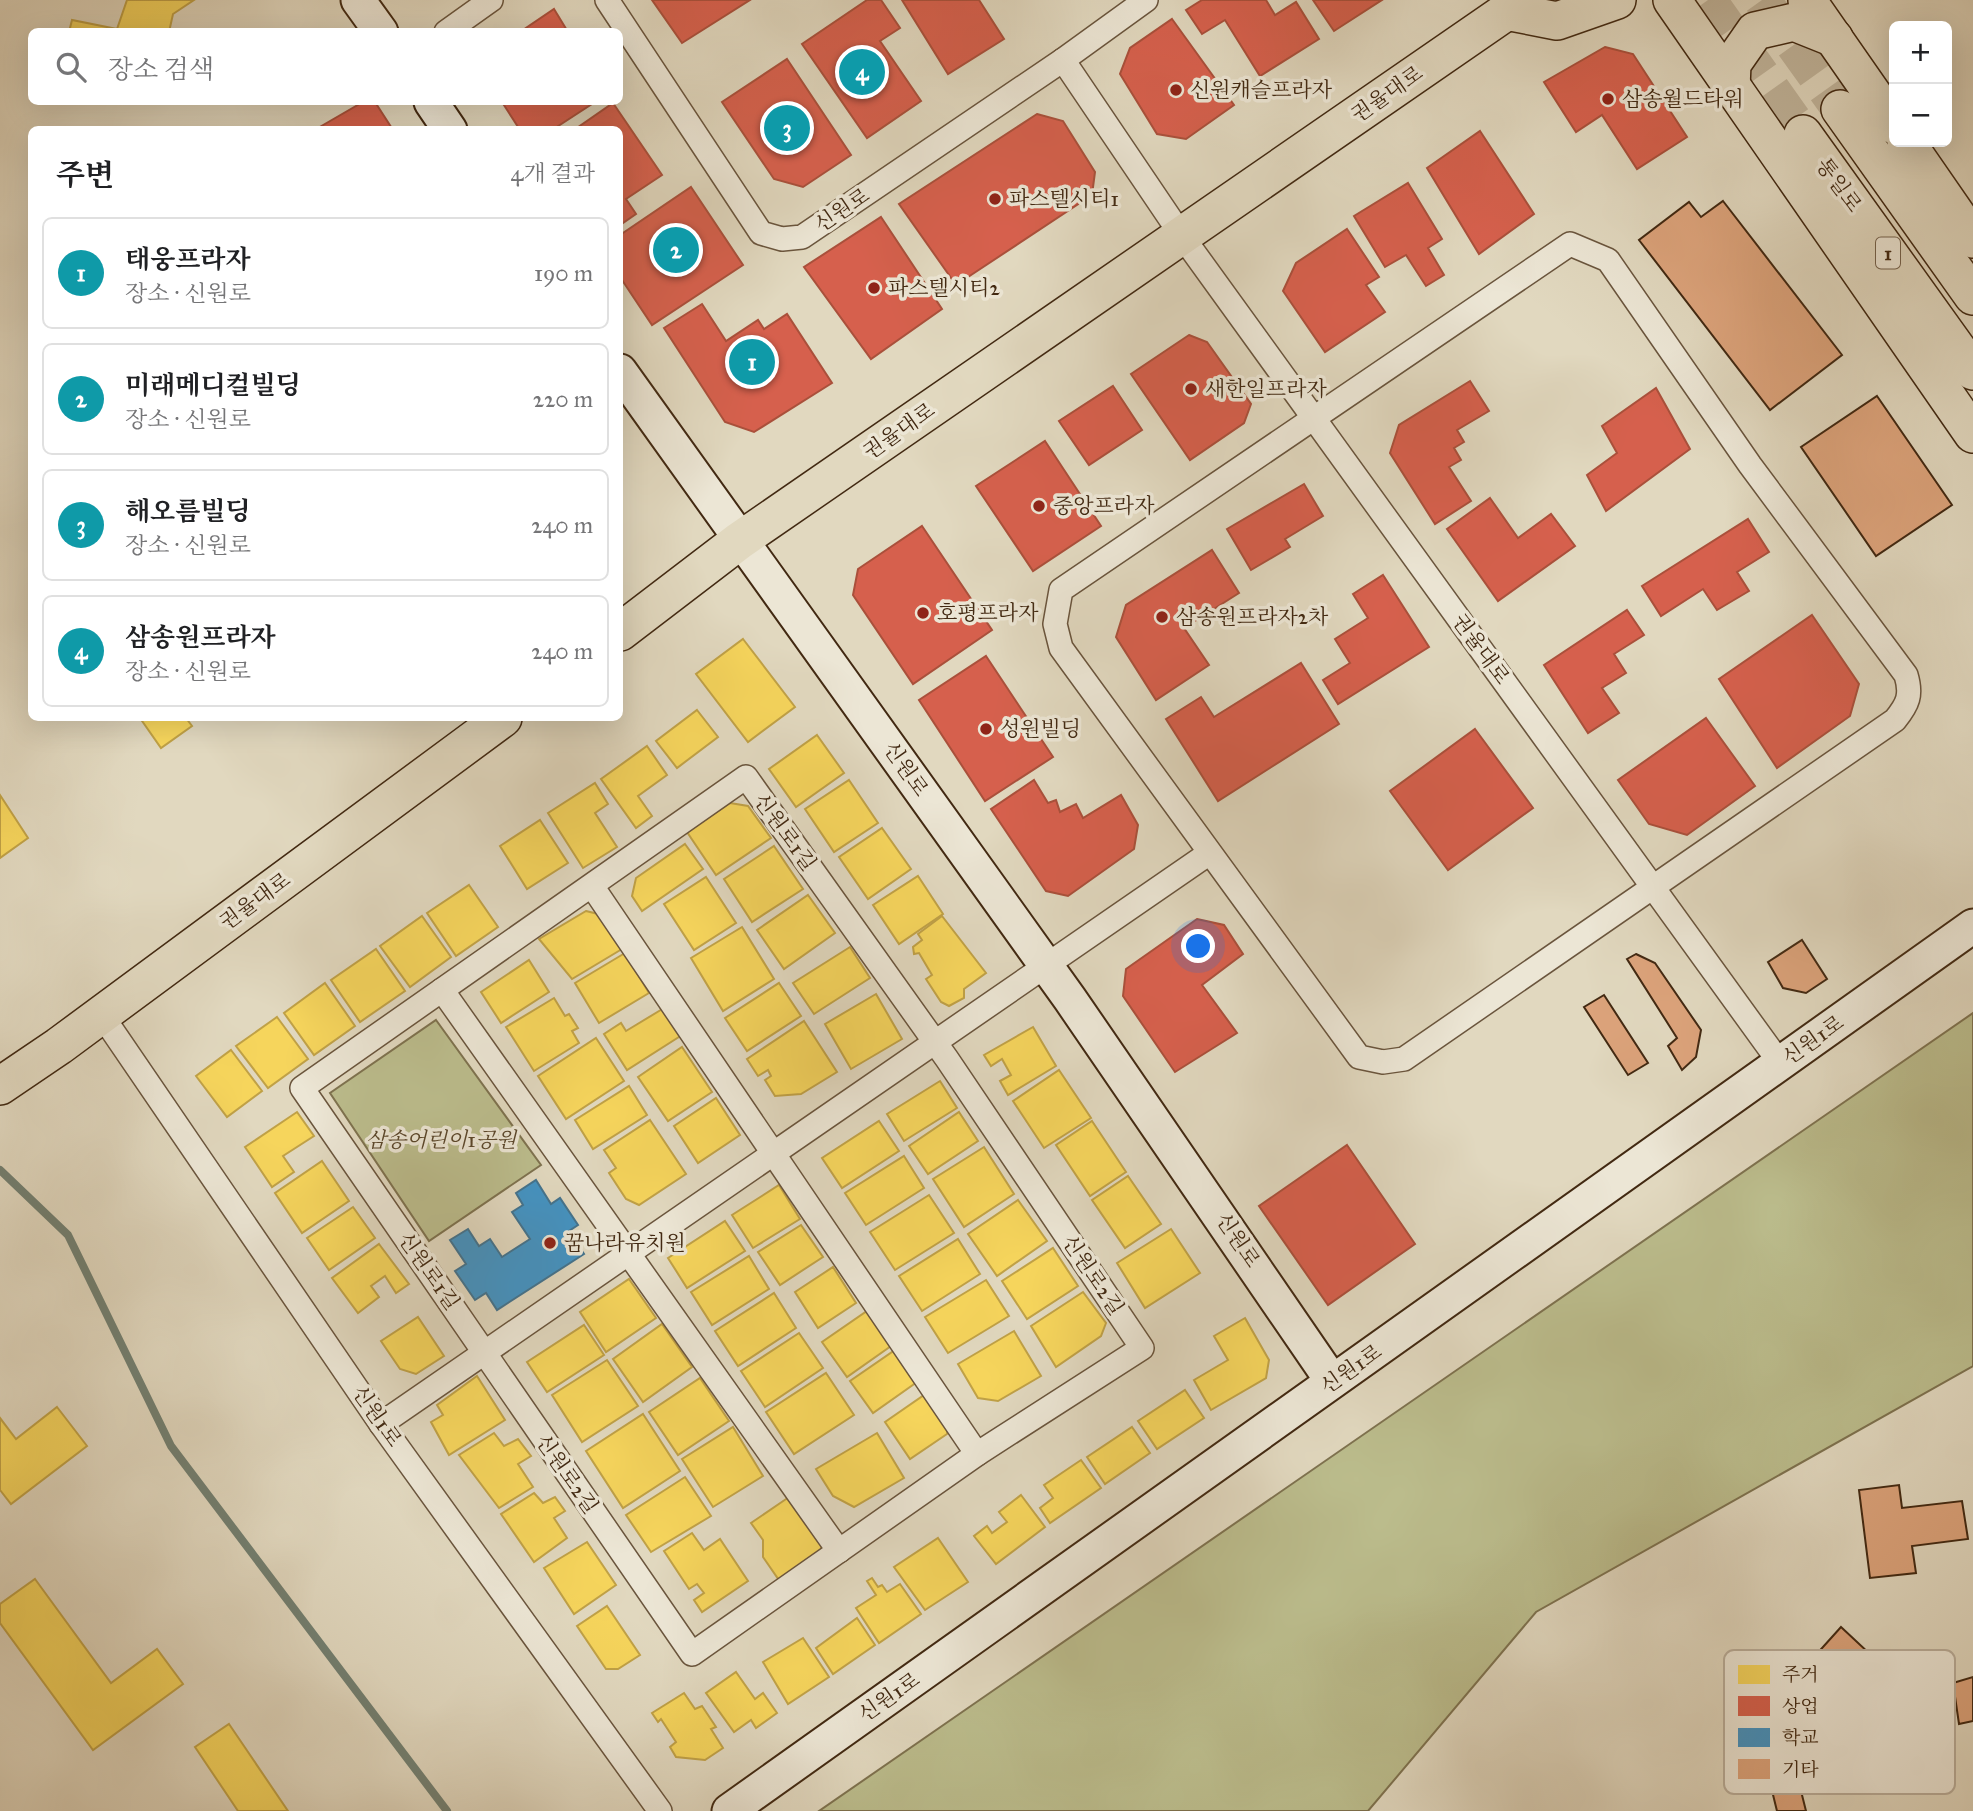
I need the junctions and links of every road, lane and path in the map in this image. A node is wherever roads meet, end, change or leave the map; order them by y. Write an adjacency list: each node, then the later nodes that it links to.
1 (358, 0): 10 (street)
2 (491, 0): 11 (street)
3 (607, 0): 14 (street, 신원로)
4 (1146, 0): 14 (street, 신원로)
5 (1617, 0): 9 (main road)
6 (1632, 0): 12 (main road)
7 (1672, 0): 12 (main road)
8 (1807, 0): 13 (main road)
9 (1515, 6): 22 (main road, 권율대로)
10 (378, 28)
11 (452, 28)
12 (1693, 31): 15 (main road)
13 (1834, 38): 15 (main road); 18 (main road)
14 (1063, 60): 22 (street)
15 (1731, 88): 28 (main road)
16 (433, 105): 19 (street)
17 (1840, 109): 24 (main road, 1)
18 (1889, 118)
19 (447, 126)
20 (1803, 134): 25 (main road, 통일로 / 1)
21 (1909, 147): 23 (main road)
22 (1182, 236): 27 (street, 권율대로); 29 (main road, 권율대로)
23 (1973, 239)
24 (1973, 296)
25 (1973, 371)
26 (623, 375): 29 (street, 신원로)
27 (1312, 416): 32 (street); 34 (street, 권율대로); 34 (street)
28 (1973, 433)
29 (739, 541): 30 (main road, 권율대로); 36 (street, 신원로)
30 (623, 630)
31 (499, 721): 38 (main road, 권율대로)
32 (1208, 853): 34 (street); 36 (street)
33 (592, 886): 37 (street, 신원로1길); 39 (street, 신원로1길); 42 (street)
34 (1653, 887): 40 (street, 권율대로)
35 (1973, 926): 40 (street, 신원1로)
36 (1044, 964): 39 (street); 45 (street, 신원로)
37 (442, 990): 43 (street); 44 (street, 신원로1길)
38 (101, 1014): 41 (main road, 권율대로); 46 (street, 신원1로)
39 (935, 1040): 42 (street); 47 (street, 신원로2길)
40 (1780, 1063): 45 (street, 신원1로)
41 (3, 1084)
42 (774, 1152): 43 (street); 47 (street)
43 (628, 1253): 44 (street); 48 (street)
44 (484, 1353): 46 (street); 48 (street, 신원로2길)
45 (1332, 1381): 50 (street, 신원1로)
46 (382, 1424): 49 (street, 신원1로)
47 (977, 1454): 48 (street, 신원로2길)
48 (839, 1551)
49 (660, 1811)
50 (729, 1811)

